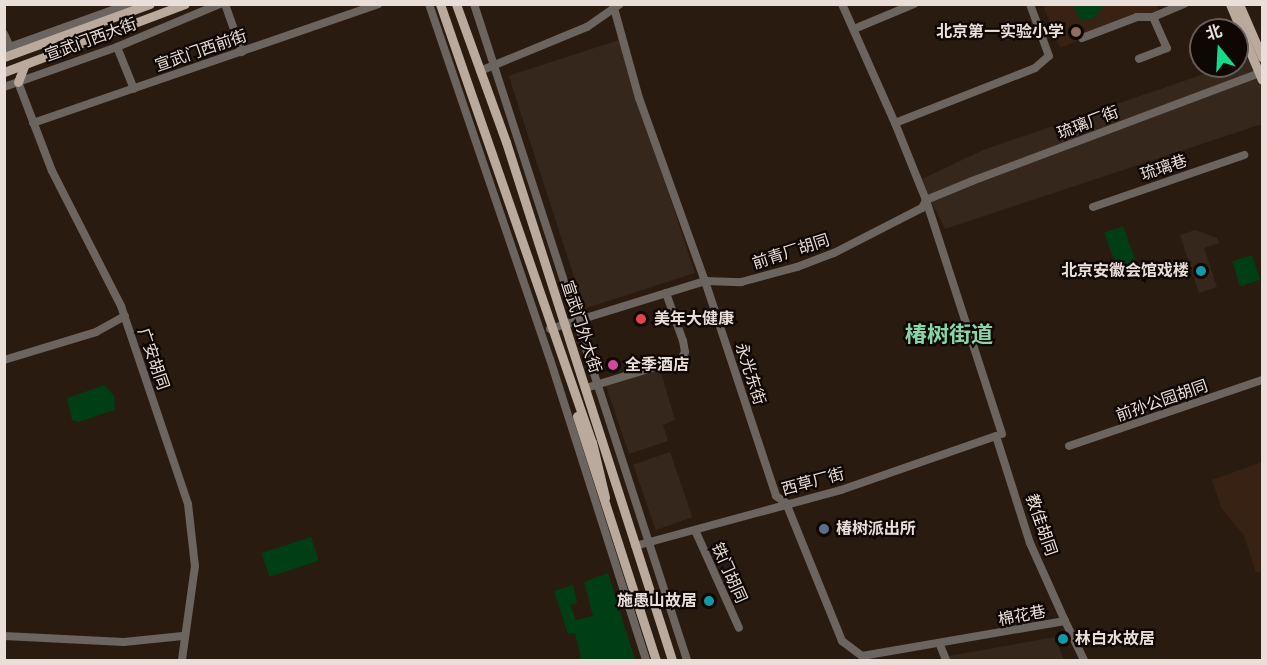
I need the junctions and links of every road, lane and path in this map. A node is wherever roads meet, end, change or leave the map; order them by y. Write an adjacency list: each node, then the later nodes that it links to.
1 (129, 4): 23 (street, 宣武门西大街)
2 (150, 4): 23 (main road, 宣武门西大街)
3 (185, 4): 27 (main road, 宣武门西大街)
4 (220, 4): 22 (street, 宣武门西大街)
5 (225, 4): 24 (street)
6 (378, 4): 24 (street, 宣武门西前街)
7 (429, 4): 62 (street)
8 (440, 4): 45 (main road, 宣武门外大街)
9 (456, 4): 29 (main road, 宣武门外大街)
10 (474, 4): 28 (street)
11 (842, 4): 19 (street, 教佳胡同)
12 (914, 4): 19 (street)
13 (1030, 4): 36 (street)
14 (1184, 4): 18 (street)
15 (1230, 4): 31 (main road)
16 (1239, 4): 25 (main road)
17 (617, 6): 28 (street); 40 (street, 永光东街)
18 (1153, 18): 21 (street); 26 (street)
19 (854, 29): 36 (street, 教佳胡同)
20 (4, 34): 23 (street)
21 (1082, 38)
22 (117, 47): 32 (street, 宣武门西大街); 34 (street)
23 (8, 52)
24 (242, 52): 34 (street, 宣武门西前街)
25 (1263, 57)
26 (1139, 59)
27 (25, 64): 30 (main road, 宣武门西大街); 32 (main road)
28 (495, 65): 29 (street); 43 (street)
29 (480, 71): 44 (main road, 宣武门外大街)
30 (4, 72)
31 (1261, 77): 38 (street, 琉璃厂街)
32 (18, 82): 33 (street, 宣武门西大街); 35 (street, 广安胡同)
33 (4, 87)
34 (134, 89): 35 (street, 宣武门西前街)
35 (33, 123): 42 (street, 广安胡同)
36 (896, 123): 38 (street, 教佳胡同)
37 (1244, 155): 39 (street, 琉璃巷)
38 (926, 200): 40 (street, 前青厂胡同); 50 (street, 教佳胡同)
39 (1093, 207)
40 (705, 281): 41 (street, 前青厂胡同); 52 (street, 永光东街)
41 (666, 293): 43 (street, 前青厂胡同); 48 (street)
42 (124, 316): 46 (street); 59 (street, 广安胡同)
43 (579, 320): 44 (street, 前青厂胡同); 48 (street)
44 (565, 325): 45 (street, 前青厂胡同); 49 (main road, 宣武门外大街)
45 (550, 329): 63 (main road, 宣武门外大街)
46 (4, 360)
47 (1263, 380): 51 (street, 前孙公园胡同)
48 (599, 384): 49 (street); 54 (street)
49 (586, 388): 55 (main road, 宣武门外大街)
50 (999, 435): 52 (street, 西草厂街); 56 (street, 教佳胡同)
51 (1069, 446)
52 (786, 503): 53 (street, 西草厂街); 60 (street, 永光东街)
53 (695, 530): 54 (street, 西草厂街); 57 (street, 铁门胡同)
54 (650, 542): 55 (street, 西草厂街); 65 (street)
55 (635, 546): 64 (main road, 宣武门外大街)
56 (1065, 621): 60 (street, 棉花巷); 67 (street, 棉花巷)
57 (739, 628)
58 (4, 636): 59 (street)
59 (183, 636): 61 (street, 广安胡同)
60 (940, 645): 66 (street)
61 (182, 660)
62 (646, 660)
63 (656, 660)
64 (672, 660)
65 (687, 660)
66 (946, 660)
67 (1084, 660)

